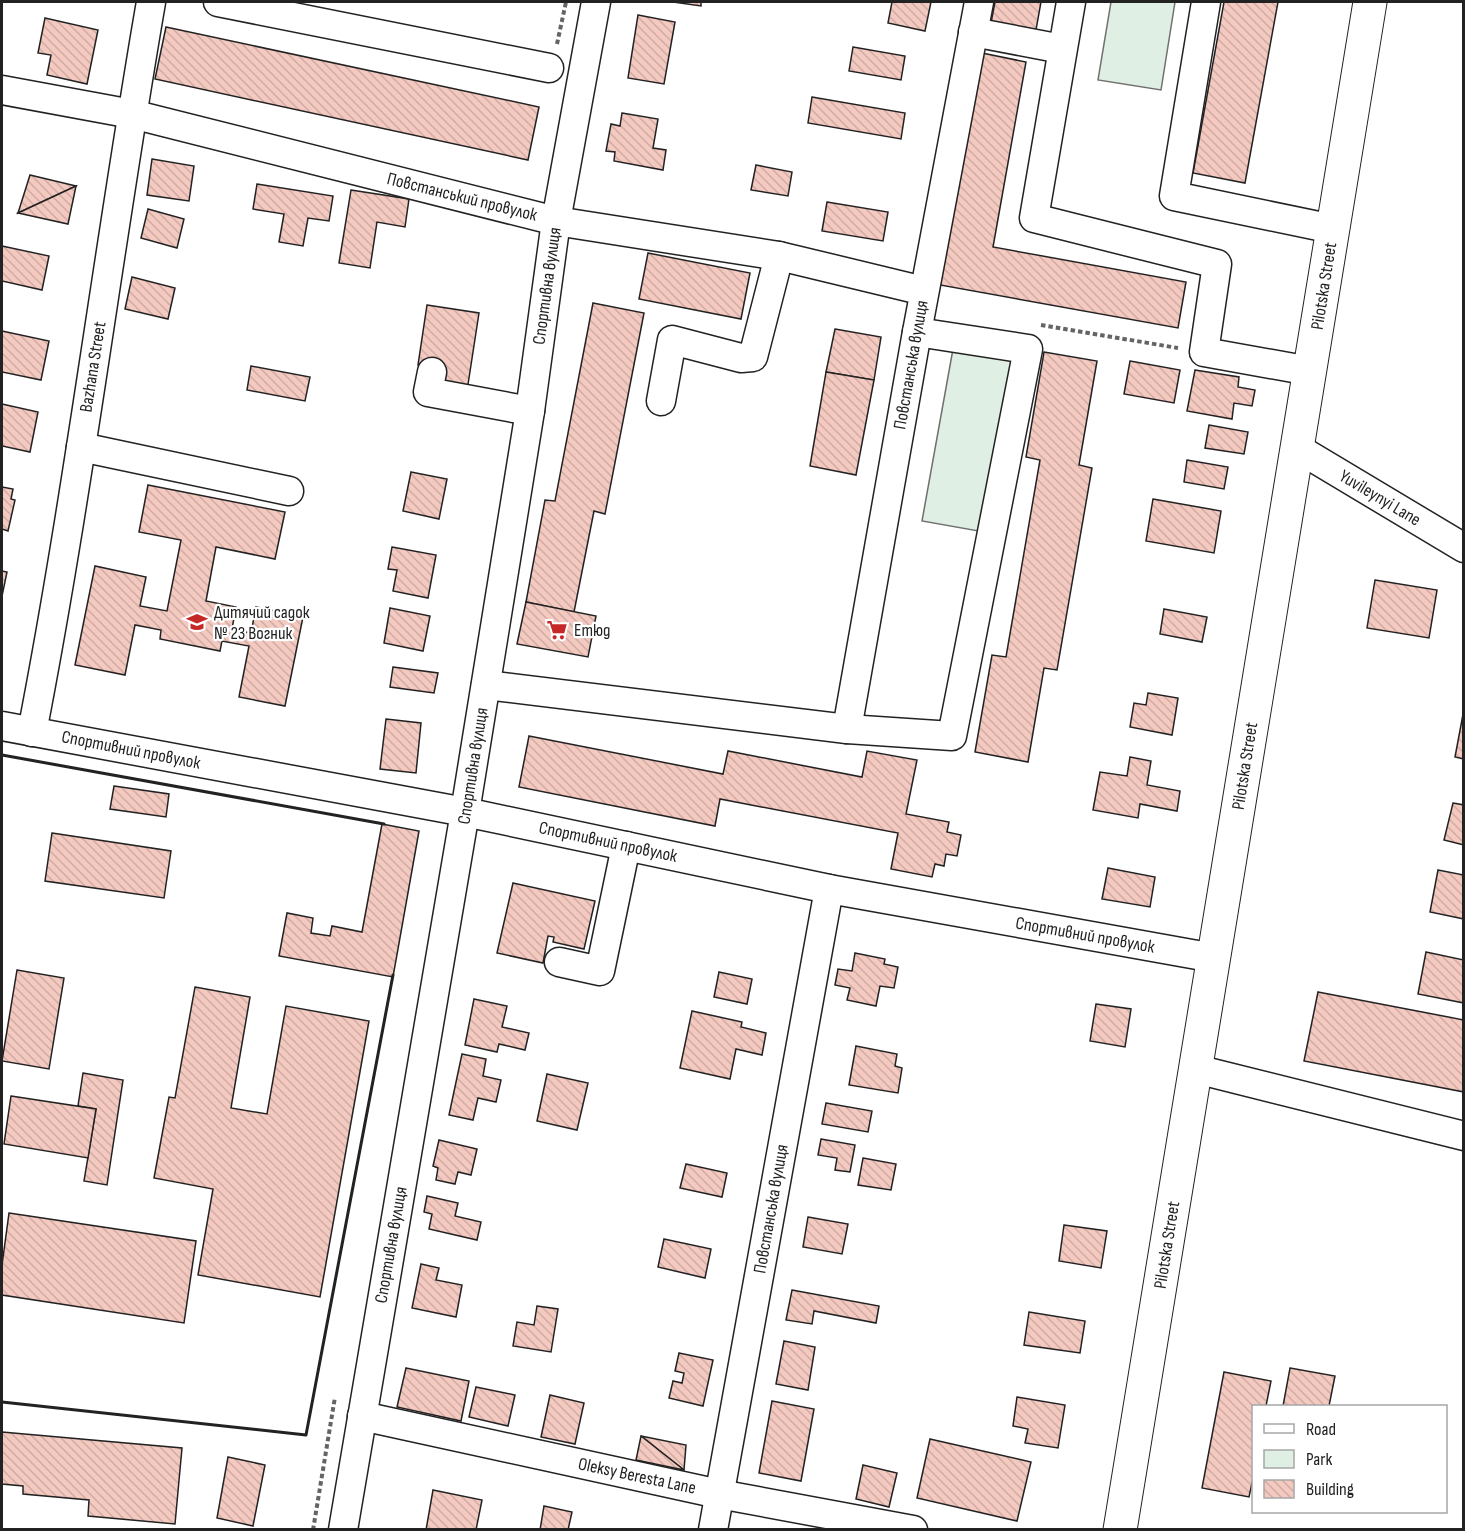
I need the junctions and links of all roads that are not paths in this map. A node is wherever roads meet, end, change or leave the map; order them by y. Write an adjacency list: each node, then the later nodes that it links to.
1 (151, 2): 12 (street, Bazhana Street)
2 (218, 2): 10 (street)
3 (596, 2): 13 (street, Спортивна вулиця)
4 (979, 2): 8 (street, Повстанська вулиця)
5 (1071, 2): 9 (street)
6 (1206, 2): 14 (street)
7 (1370, 2): 14 (main road, Pilotska Street)
8 (973, 32): 9 (street); 16 (street, Повстанська вулиця)
9 (1062, 49): 18 (street)
10 (549, 68)
11 (2, 90): 12 (street, Повстанський провулок)
12 (132, 114): 13 (street, Повстанський провулок); 22 (street, Bazhana Street)
13 (556, 221): 15 (street, Повстанський провулок); 21 (street, Спортивна вулиця)
14 (1333, 229): 18 (main road, Pilotska Street)
15 (779, 256): 16 (street, Повстанський провулок); 20 (street)
16 (924, 291): 17 (street, Повстанська вулиця)
17 (917, 332): 28 (street, Повстанська вулиця); 28 (street)
18 (1310, 371): 23 (main road, Pilotska Street)
19 (432, 372): 21 (street)
20 (661, 401)
21 (530, 411): 26 (street, Спортивна вулиця)
22 (81, 447): 24 (street); 29 (street, Bazhana Street)
23 (1297, 448): 25 (street, Yuvileynyi Lane); 33 (main road, Pilotska Street)
24 (290, 491)
25 (1464, 548)
26 (486, 685): 28 (street); 30 (street, Спортивна вулиця)
27 (2, 726): 29 (street, Спортивний провулок)
28 (847, 729)
29 (32, 732): 30 (street, Спортивний провулок)
30 (465, 812): 31 (street, Спортивний провулок); 37 (street, Спортивна вулиця)
31 (626, 846): 32 (street, Спортивний провулок); 34 (street)
32 (829, 889): 33 (street, Спортивний провулок); 38 (street, Повстанська вулиця)
33 (1214, 958): 35 (main road, Pilotska Street)
34 (559, 962)
35 (1196, 1069): 36 (street); 42 (main road, Pilotska Street)
36 (1464, 1136)
37 (362, 1416): 38 (street, Oleksy Beresta Lane); 39 (street, Спортивна вулиця)
38 (719, 1494): 40 (street, Повстанська вулиця); 41 (street, Oleksy Beresta Lane)
39 (343, 1530)
40 (713, 1530)
41 (913, 1530)
42 (1120, 1530)

